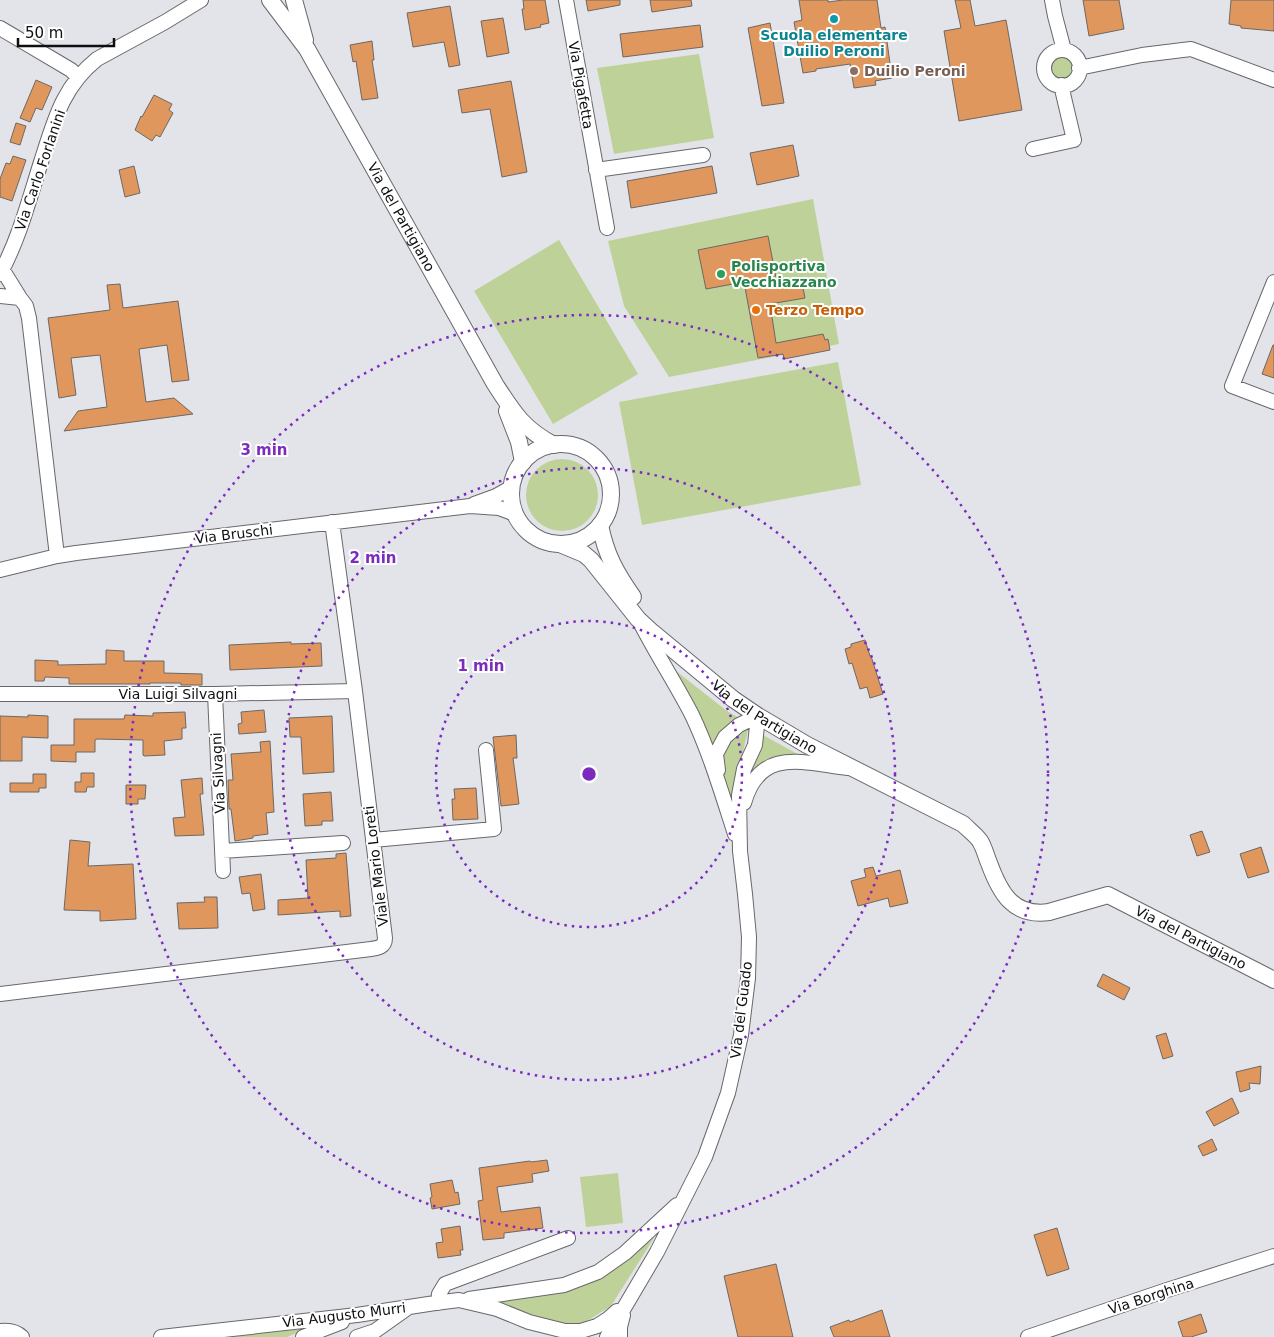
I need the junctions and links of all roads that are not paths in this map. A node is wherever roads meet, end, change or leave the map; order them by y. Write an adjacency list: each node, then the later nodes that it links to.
1 (201, 0): 6 (street, Via Carlo Forlanini)
2 (270, 0): 8 (main road, Via del Partigiano)
3 (294, 0): 8 (main road, Via del Partigiano)
4 (566, 0): 16 (street, Via Pigafetta)
5 (1052, 0): 9 (street)
6 (190, 4): 11 (street, Via Carlo Forlanini)
7 (0, 28): 11 (street)
8 (307, 49): 22 (main road, Via del Partigiano)
9 (1064, 50): 10 (street); 13 (street)
10 (1079, 68): 12 (street); 13 (street)
11 (78, 77): 18 (street, Via Carlo Forlanini)
12 (1274, 80)
13 (1061, 86): 14 (street)
14 (1033, 149)
15 (703, 155): 16 (street)
16 (596, 170): 17 (street, Via Pigafetta)
17 (607, 228)
18 (1, 271): 21 (street)
19 (1274, 282): 23 (street)
20 (0, 296): 21 (street)
21 (20, 298): 32 (street)
22 (495, 384): 24 (main road, Via del Partigiano); 25 (main road, Via del Partigiano)
23 (1274, 402)
24 (554, 445): 25 (main road); 30 (main road)
25 (523, 462): 26 (main road)
26 (512, 487): 27 (street, Via Bruschi); 28 (main road)
27 (470, 506): 28 (street, Via Bruschi); 29 (street, Via Bruschi)
28 (515, 514): 31 (main road)
29 (332, 522): 32 (street, Via Bruschi); 36 (street, Viale Mario Loreti)
30 (600, 525): 31 (main road); 35 (main road, Via del Partigiano)
31 (560, 544): 34 (main road, Via del Partigiano)
32 (57, 556): 33 (street, Via Bruschi)
33 (0, 570)
34 (638, 619): 35 (main road, Via del Partigiano); 42 (street)
35 (682, 657): 39 (main road, Via del Partigiano)
36 (355, 691): 38 (street, Via Luigi Silvagni); 44 (street, Viale Mario Loreti)
37 (0, 694): 38 (street, Via Luigi Silvagni)
38 (215, 694): 46 (street, Via Silvagni)
39 (758, 716): 41 (main road, Via del Partigiano); 42 (street); 43 (street, Via del Guado)
40 (486, 750): 44 (street)
41 (854, 769): 43 (street); 49 (main road, Via del Partigiano)
42 (720, 787): 47 (street)
43 (739, 818): 47 (street, Via del Guado)
44 (374, 840): 50 (street, Viale Mario Loreti)
45 (343, 843): 46 (street)
46 (222, 851): 48 (street, Via Silvagni)
47 (740, 851): 51 (street, Via del Guado)
48 (223, 871)
49 (1274, 980)
50 (0, 994)
51 (683, 1199): 54 (street); 56 (street, Via del Guado)
52 (568, 1238): 55 (street)
53 (1274, 1256): 69 (street, Via Borghina)
54 (459, 1300): 55 (street, Via Augusto Murri); 59 (street, Via Augusto Murri)
55 (438, 1303): 57 (street, Via Augusto Murri)
56 (625, 1304): 61 (street, Via Augusto Murri); 67 (street, Via del Guado); 68 (street)
57 (409, 1307): 58 (street, Via Augusto Murri); 65 (street)
58 (357, 1315): 63 (street, Via Augusto Murri); 64 (street)
59 (529, 1322): 61 (street, Via Augusto Murri); 66 (street, Via Augusto Murri)
60 (0, 1331): 62 (street)
61 (570, 1334)
62 (22, 1337)
63 (161, 1337)
64 (303, 1337)
65 (357, 1337)
66 (544, 1337)
67 (607, 1337)
68 (620, 1337)
69 (1028, 1337)

